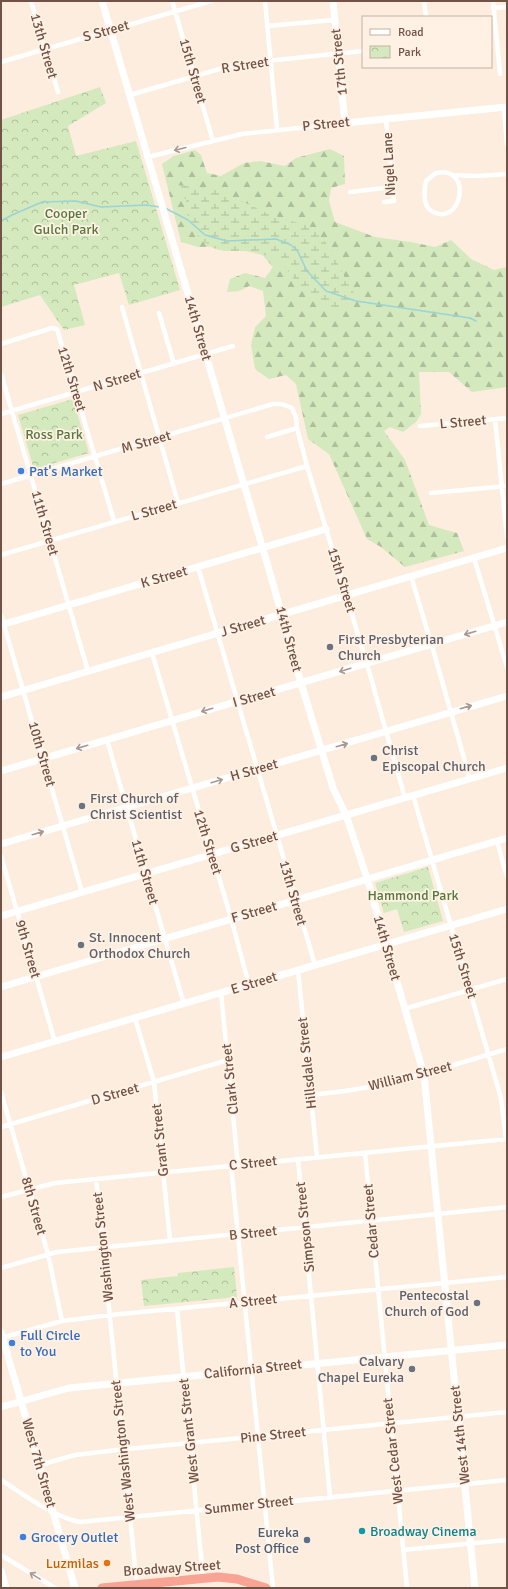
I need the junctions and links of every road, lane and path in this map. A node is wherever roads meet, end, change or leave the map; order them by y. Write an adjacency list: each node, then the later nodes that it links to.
1 (31, 1): 16 (street, 13th Street)
2 (102, 1): 15 (street, 14th Street)
3 (172, 1): 11 (street, 15th Street)
4 (211, 1): 11 (street, S Street)
5 (265, 1): 14 (street)
6 (333, 1): 13 (street, 17th Street)
7 (424, 1): 12 (street)
8 (493, 1): 10 (street)
9 (507, 7): 10 (street)
10 (493, 8): 21 (street)
11 (175, 11): 15 (street, S Street); 22 (street, 15th Street)
12 (426, 16)
13 (334, 20): 14 (street); 18 (street, 17th Street)
14 (268, 26): 19 (street)
15 (110, 30): 16 (street, S Street); 24 (street, 14th Street)
16 (44, 49): 20 (street, S Street); 23 (street, 13th Street)
17 (362, 51): 18 (street, R Street)
18 (338, 54): 19 (street, R Street); 27 (street, 17th Street)
19 (271, 60): 22 (street, R Street); 28 (street)
20 (1, 62)
21 (500, 74)
22 (194, 76): 24 (street, R Street); 29 (street, 15th Street)
23 (58, 92)
24 (130, 95): 31 (street, 14th Street)
25 (505, 107): 26 (street, P Street); 30 (street)
26 (386, 119): 27 (street, P Street); 34 (street, Nigel Lane)
27 (345, 123): 28 (street, P Street)
28 (278, 129): 29 (street, P Street)
29 (213, 141): 31 (street, P Street, one-way to 31)
30 (507, 145)
31 (148, 157): 41 (street, 14th Street)
32 (507, 174): 33 (street)
33 (452, 175): 33 (street)
34 (393, 187): 35 (street); 36 (street, Nigel Lane)
35 (350, 192)
36 (384, 202)
37 (122, 307): 43 (street)
38 (158, 313): 42 (street)
39 (1, 344): 45 (street, 12th Street)
40 (233, 346): 41 (street, N Street)
41 (205, 353): 42 (street, N Street); 49 (street, 14th Street)
42 (174, 364): 43 (street, N Street)
43 (141, 373): 45 (street, N Street); 55 (street)
44 (1, 374): 47 (street, 11th Street)
45 (76, 392): 47 (street, N Street); 56 (street, 12th Street)
46 (292, 408): 49 (street, M Street); 53 (street, 15th Street)
47 (12, 410): 48 (street, N Street); 58 (street, 11th Street)
48 (1, 414)
49 (225, 418): 55 (street, M Street); 60 (street, 14th Street)
50 (507, 418): 51 (street, L Street)
51 (495, 419): 52 (street, L Street); 61 (street)
52 (420, 426)
53 (297, 428): 54 (street); 57 (street, 15th Street)
54 (267, 437)
55 (160, 438): 56 (street, M Street); 63 (street)
56 (96, 457): 58 (street, M Street); 64 (street, 12th Street)
57 (307, 466): 60 (street, L Street); 65 (street, 15th Street)
58 (31, 475): 59 (street, M Street); 67 (street, 11th Street)
59 (1, 484)
60 (244, 484): 63 (street, L Street); 68 (street, 14th Street)
61 (504, 486): 62 (street); 66 (street)
62 (431, 493)
63 (178, 503): 64 (street, L Street)
64 (114, 521): 67 (street, L Street)
65 (326, 529): 68 (street, K Street); 74 (street, 15th Street)
66 (507, 537)
67 (50, 540): 70 (street, L Street); 75 (street, 11th Street)
68 (263, 548): 72 (street, K Street); 76 (street, 14th Street)
69 (507, 548): 71 (street, J Street)
70 (1, 555)
71 (474, 558): 73 (street, J Street); 80 (street)
72 (198, 567): 75 (street, K Street); 81 (street, 13th Street)
73 (411, 576): 74 (street, J Street); 82 (street)
74 (346, 595): 76 (street, J Street); 84 (street, 15th Street)
75 (69, 605): 79 (street, K Street); 86 (street, 11th Street)
76 (282, 614): 81 (street, J Street); 87 (street, 14th Street)
77 (1, 615): 79 (street, 10th Street)
78 (507, 622): 80 (street, I Street)
79 (2, 624): 88 (street, 10th Street)
80 (494, 626): 82 (street, I Street, one-way to 82); 85 (street)
81 (217, 633): 83 (street, J Street); 91 (street, 13th Street)
82 (431, 644): 84 (street, I Street); 92 (street)
83 (152, 653): 86 (street, J Street); 93 (street, 12th Street)
84 (366, 663): 87 (street, I Street, one-way to 87); 94 (street, 15th Street)
85 (507, 667)
86 (88, 671): 88 (street, J Street)
87 (301, 683): 91 (street, I Street); 96 (street, 14th Street)
88 (23, 690): 90 (street, J Street); 97 (street, 10th Street)
89 (507, 696): 92 (street, H Street, one-way to 89)
90 (1, 697)
91 (238, 701): 93 (street, I Street, one-way to 93); 99 (street, 13th Street)
92 (451, 712): 94 (street, H Street); 101 (street)
93 (172, 721): 95 (street, I Street); 102 (street, 12th Street)
94 (386, 732): 96 (street, H Street, one-way to 94); 104 (street, 15th Street)
95 (106, 740): 97 (street, I Street, one-way to 97); 105 (street, 11th Street)
96 (322, 750): 99 (street, H Street); 106 (street, 14th Street)
97 (44, 758): 100 (street, I Street); 107 (street, 10th Street)
98 (507, 768): 101 (street, G Street)
99 (257, 770): 102 (street, H Street, one-way to 99); 108 (street, 13th Street)
100 (1, 771)
101 (470, 779): 103 (street, G Street)
102 (192, 789): 105 (street, H Street); 112 (street, 12th Street)
103 (413, 795): 104 (street, G Street); 114 (street, 15th Street)
104 (405, 798): 106 (street, G Street)
105 (126, 808): 107 (street, H Street); 115 (street, 11th Street)
106 (346, 815): 108 (street, G Street); 117 (street, 14th Street)
107 (63, 826): 111 (street, H Street, one-way to 107); 118 (street, 10th Street)
108 (277, 835): 112 (street, G Street); 119 (street, 13th Street)
109 (507, 838): 110 (street, F Street)
110 (497, 841): 114 (street, F Street); 116 (street)
111 (1, 844)
112 (212, 854): 115 (street, G Street); 123 (street, 12th Street)
113 (1, 856): 121 (street, 9th Street)
114 (432, 860): 117 (street, F Street); 124 (street, 15th Street)
115 (146, 874): 118 (street, G Street); 125 (street, 11th Street)
116 (507, 876)
117 (367, 878): 119 (street, F Street); 126 (street, 14th Street)
118 (82, 892): 121 (street, G Street)
119 (295, 900): 123 (street, F Street); 127 (street, 13th Street)
120 (507, 909): 124 (street, E Street)
121 (17, 912): 122 (street, G Street); 129 (street, 9th Street)
122 (1, 916)
123 (231, 918): 125 (street, F Street); 131 (street, 12th Street)
124 (451, 925): 126 (street, E Street); 133 (street, 15th Street)
125 (165, 938): 129 (street, F Street); 135 (street, 11th Street)
126 (386, 944): 127 (street, E Street); 136 (street, 14th Street)
127 (315, 965): 128 (street, E Street)
128 (298, 970): 131 (street, E Street); 146 (street, Hillsdale Street)
129 (36, 976): 132 (street, F Street); 138 (street, 9th Street)
130 (507, 979): 133 (street)
131 (249, 985): 134 (street, E Street)
132 (1, 987)
133 (470, 990): 136 (street); 140 (street, 15th Street)
134 (221, 993): 135 (street, E Street); 142 (street, Clark Street)
135 (184, 1004): 137 (street, E Street)
136 (404, 1009): 143 (street, 14th Street)
137 (135, 1018): 138 (street, E Street); 144 (street, Grant Street)
138 (55, 1042): 141 (street, E Street)
139 (507, 1050): 140 (street, William Street)
140 (489, 1054): 143 (street, William Street); 149 (street, 15th Street)
141 (1, 1057)
142 (228, 1060): 144 (street, D Street); 155 (street, Clark Street)
143 (424, 1074): 146 (street, William Street); 150 (street, 14th Street)
144 (154, 1082): 147 (street, D Street); 156 (street, Grant Street)
145 (1, 1092): 147 (street, 8th Street)
146 (311, 1095): 152 (street, Hillsdale Street)
147 (10, 1124): 148 (street, D Street); 158 (street, 8th Street)
148 (1, 1127)
149 (506, 1139): 150 (street, C Street)
150 (432, 1146): 151 (street, C Street); 161 (street, 14th Street)
151 (365, 1153): 152 (street, C Street); 162 (street, Cedar Street)
152 (316, 1157): 153 (street, C Street)
153 (298, 1159): 155 (street, C Street); 163 (street, Simpson Street)
154 (231, 1165): 155 (street, C Street); 156 (street, C Street); 164 (street)
155 (238, 1165)
156 (164, 1172): 157 (street, C Street); 165 (street, Grant Street)
157 (96, 1179): 158 (street, C Street); 166 (street, Washington Street)
158 (29, 1189): 159 (street, C Street); 167 (street, 8th Street)
159 (1, 1198)
160 (507, 1207): 161 (street, B Street)
161 (438, 1215): 162 (street, B Street); 170 (street, 14th Street)
162 (371, 1221): 163 (street, B Street); 171 (street, Cedar Street)
163 (305, 1227): 164 (street, B Street); 172 (street, Simpson Street)
164 (238, 1234): 165 (street, B Street); 173 (street)
165 (170, 1240): 166 (street, B Street)
166 (103, 1248): 167 (street, B Street); 175 (street, Washington Street)
167 (48, 1254): 168 (street, B Street); 176 (street, 8th Street)
168 (1, 1268)
169 (507, 1277): 170 (street, A Street)
170 (446, 1283): 171 (street, A Street); 179 (street, West 14th Street)
171 (378, 1289): 172 (street, A Street); 180 (street, West Cedar Street)
172 (311, 1295): 173 (street, A Street); 181 (street, Simpson Street)
173 (244, 1302): 174 (street, A Street); 182 (street)
174 (176, 1308): 175 (street, A Street); 183 (street, West Grant Street)
175 (110, 1315): 176 (street, A Street); 184 (street, West Washington Street)
176 (62, 1321): 177 (street, A Street)
177 (2, 1336): 185 (street, West 7th Street)
178 (507, 1344): 179 (street, California Street)
179 (452, 1350): 180 (street, California Street); 188 (street, West 14th Street)
180 (384, 1357): 181 (street, California Street); 189 (street, West Cedar Street)
181 (318, 1363): 182 (street, California Street); 190 (street, Simpson Street)
182 (251, 1370): 183 (street, California Street); 191 (street)
183 (183, 1376): 184 (street, California Street); 192 (street, West Grant Street)
184 (117, 1383): 185 (street, California Street); 193 (street, West Washington Street)
185 (21, 1401): 186 (street, California Street); 194 (street, West 7th Street)
186 (1, 1407)
187 (507, 1412): 188 (street, Pine Street)
188 (458, 1417): 189 (street, Pine Street); 197 (street, West 14th Street)
189 (391, 1424): 190 (street, Pine Street); 198 (street, West Cedar Street)
190 (324, 1430): 191 (street, Pine Street); 199 (street, Simpson Street)
191 (257, 1437): 192 (street, Pine Street); 200 (street)
192 (190, 1444): 193 (street, Pine Street); 201 (street, West Grant Street)
193 (123, 1449): 194 (street, Pine Street); 203 (street, West Washington Street)
194 (40, 1465): 202 (street, West 7th Street)
195 (1, 1480): 202 (street, Summer Street)
196 (507, 1480): 197 (street, Summer Street)
197 (465, 1483): 198 (street, Summer Street); 205 (street, West 14th Street)
198 (397, 1490): 199 (street, Summer Street); 206 (street, West Cedar Street)
199 (330, 1497): 200 (street, Summer Street)
200 (264, 1503): 201 (street, Summer Street); 216 (street)
201 (196, 1510): 203 (street, Summer Street); 209 (street, West Grant Street)
202 (53, 1512): 203 (street, Summer Street); 213 (street, West 7th Street)
203 (130, 1517): 210 (street, West Washington Street)
204 (507, 1540): 205 (street)
205 (471, 1543): 206 (street); 218 (street, West 14th Street)
206 (403, 1550): 217 (street, West Cedar Street)
207 (1, 1555): 212 (street, one-way to 207)
208 (1, 1571): 211 (street)
209 (203, 1577): 210 (highway, Broadway Street); 215 (highway, Broadway Street)
210 (137, 1586): 214 (highway, Broadway Street)
211 (6, 1588)
212 (55, 1588)
213 (75, 1588)
214 (102, 1588)
215 (266, 1588)
216 (273, 1588)
217 (406, 1588)
218 (475, 1588)

